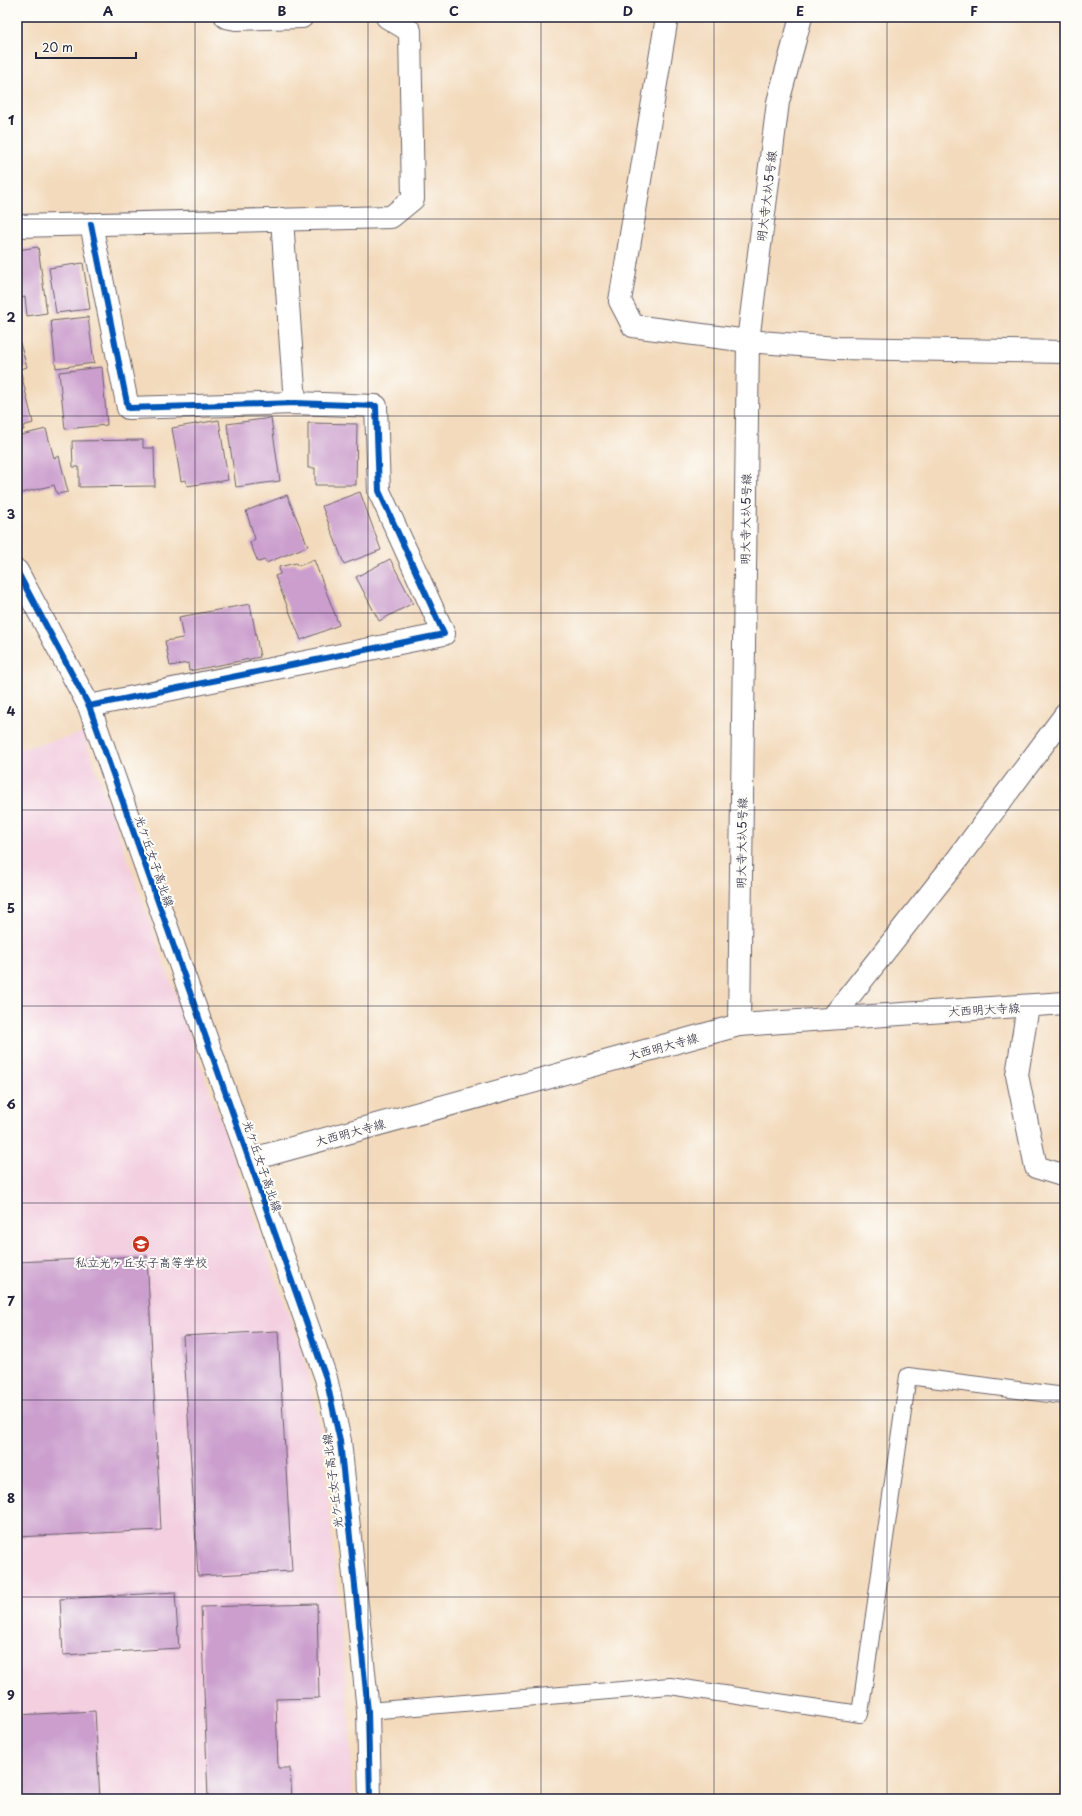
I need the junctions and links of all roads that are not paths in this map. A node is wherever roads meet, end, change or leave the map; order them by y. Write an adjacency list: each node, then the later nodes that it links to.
1 (226, 17): 2 (street)
2 (302, 17)
3 (387, 17): 6 (street)
4 (667, 17): 9 (street)
5 (801, 17): 9 (street, 明大寺大圦5号線)
6 (282, 219): 7 (street); 11 (street)
7 (91, 224): 8 (street); 11 (street)
8 (17, 226)
9 (748, 341): 10 (street); 18 (street, 明大寺大圦5号線)
10 (1065, 352)
11 (296, 403): 13 (street)
12 (17, 571): 13 (street, 光ケ丘女子高北線)
13 (89, 706): 19 (street, 光ケ丘女子高北線)
14 (1065, 715): 17 (street)
15 (1065, 1003): 16 (street, 大西明大寺線)
16 (1028, 1006): 17 (street, 大西明大寺線); 20 (street)
17 (832, 1018): 18 (street, 大西明大寺線)
18 (739, 1025): 19 (street, 大西明大寺線)
19 (249, 1160): 22 (street, 光ケ丘女子高北線)
20 (1065, 1176)
21 (1065, 1396): 22 (lane)
22 (368, 1711): 23 (street, 光ケ丘女子高北線)
23 (370, 1799)

